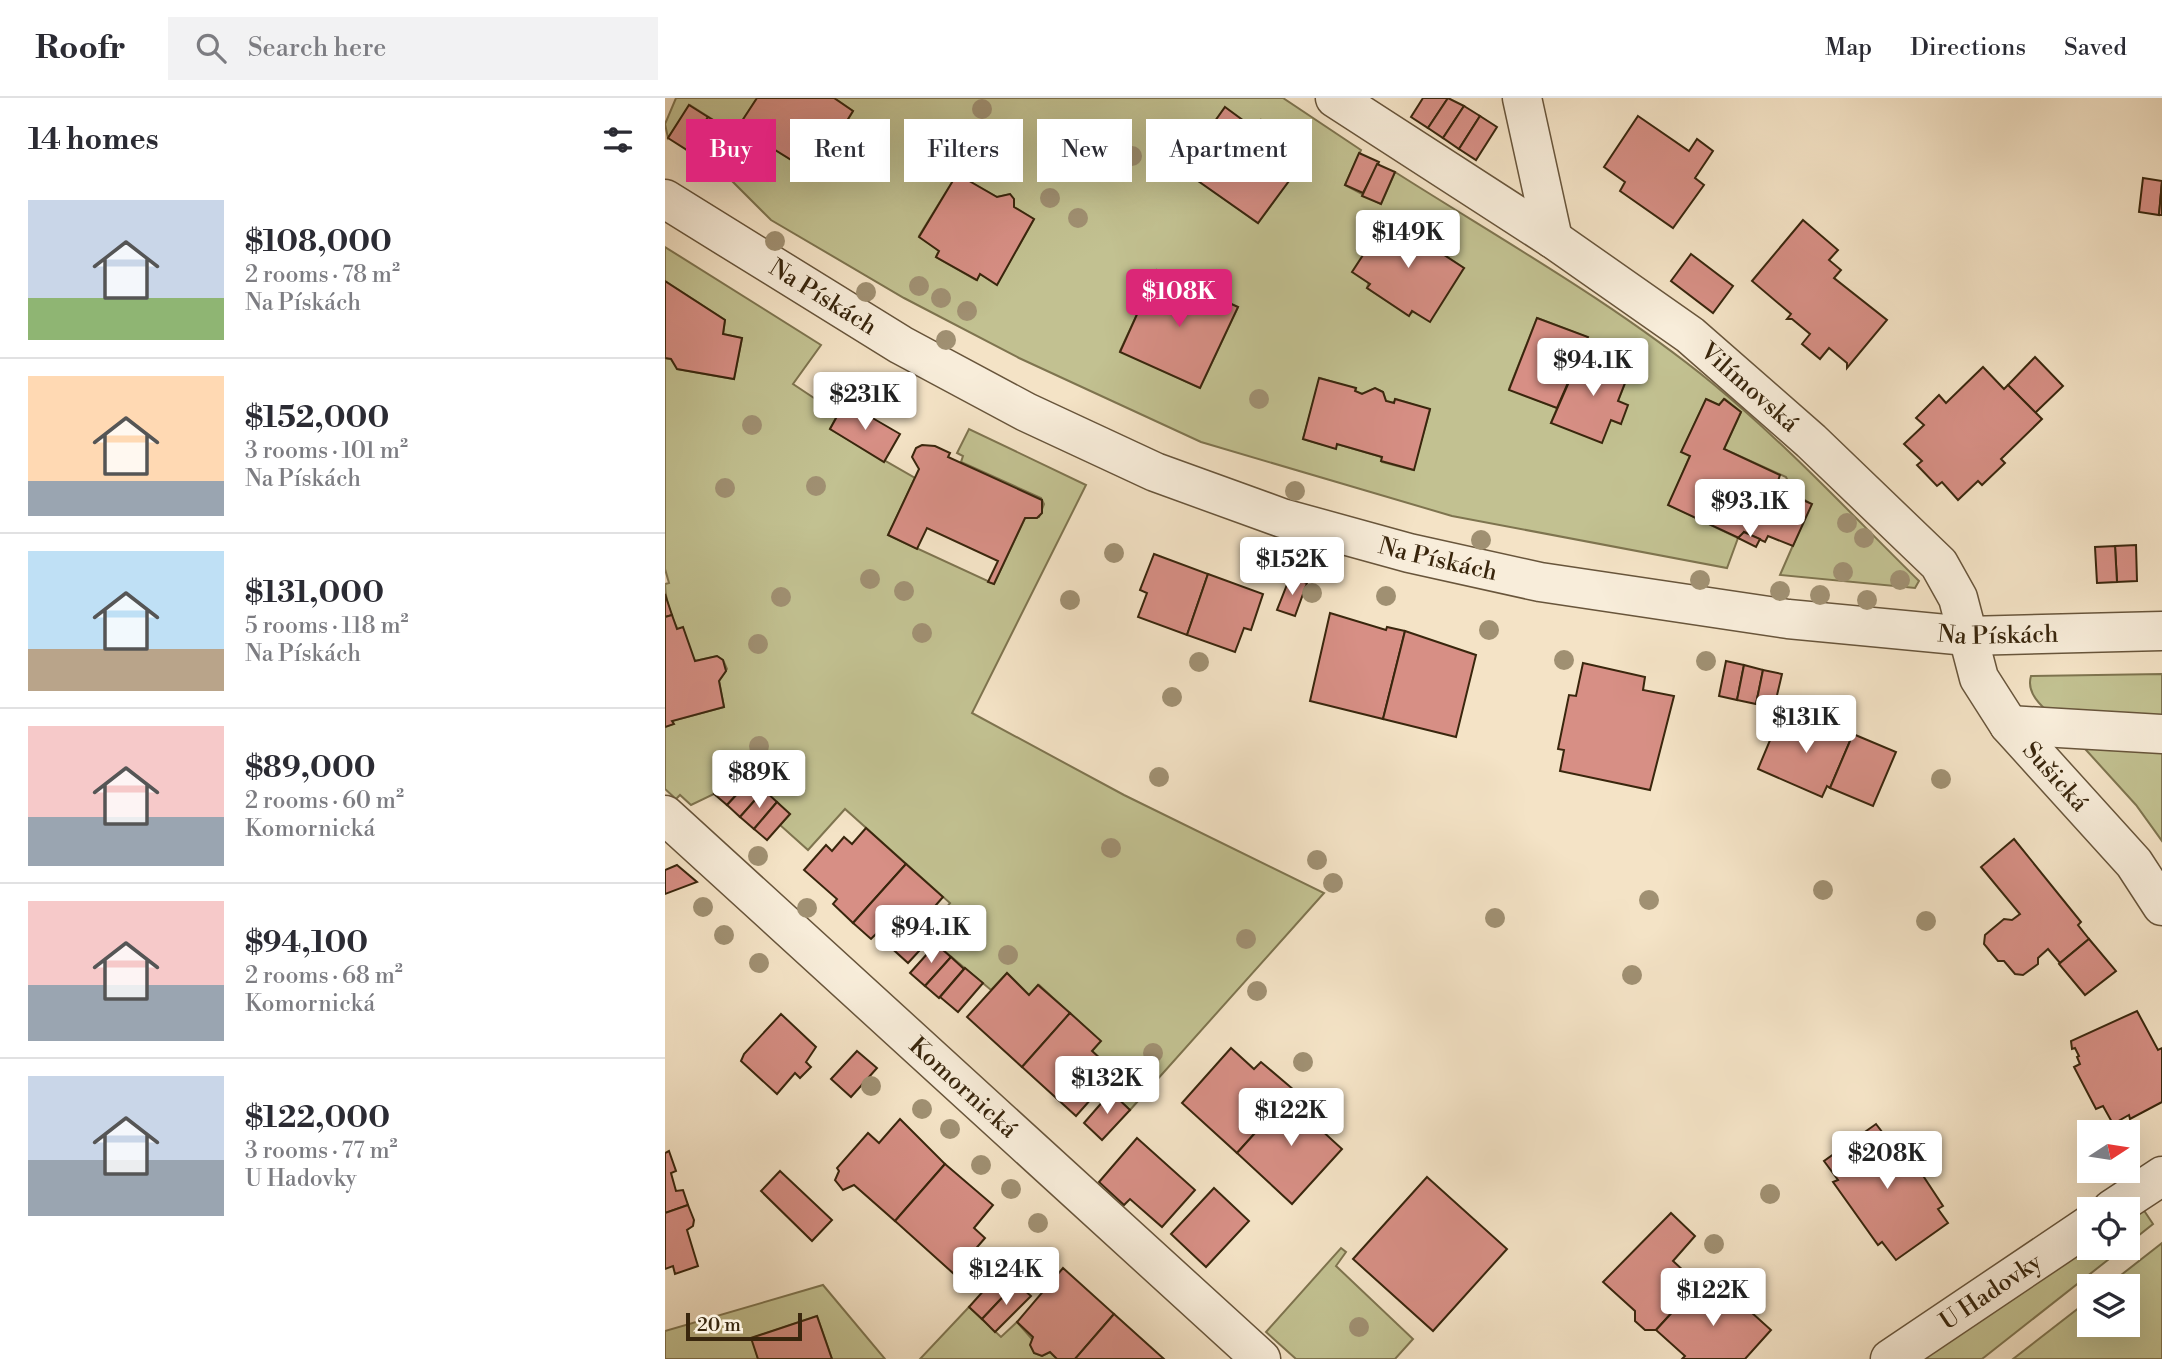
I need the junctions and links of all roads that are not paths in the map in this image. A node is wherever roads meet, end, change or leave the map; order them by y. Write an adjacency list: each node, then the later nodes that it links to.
1 (1335, 98): 4 (street, Vilímovská)
2 (1522, 98): 4 (street)
3 (665, 200): 6 (street, Na Pískách)
4 (1553, 239): 6 (street, Vilímovská)
5 (2162, 631): 6 (street, Na Pískách)
6 (1967, 636): 7 (street, Sušická)
7 (2009, 725): 8 (street); 10 (street, Sušická)
8 (2162, 734)
9 (665, 815): 14 (street, Komornická)
10 (2162, 906)
11 (2162, 1176): 12 (street)
12 (2130, 1197)
13 (2077, 1233): 15 (street, U Hadovky)
14 (1261, 1359)
15 (1890, 1359)

